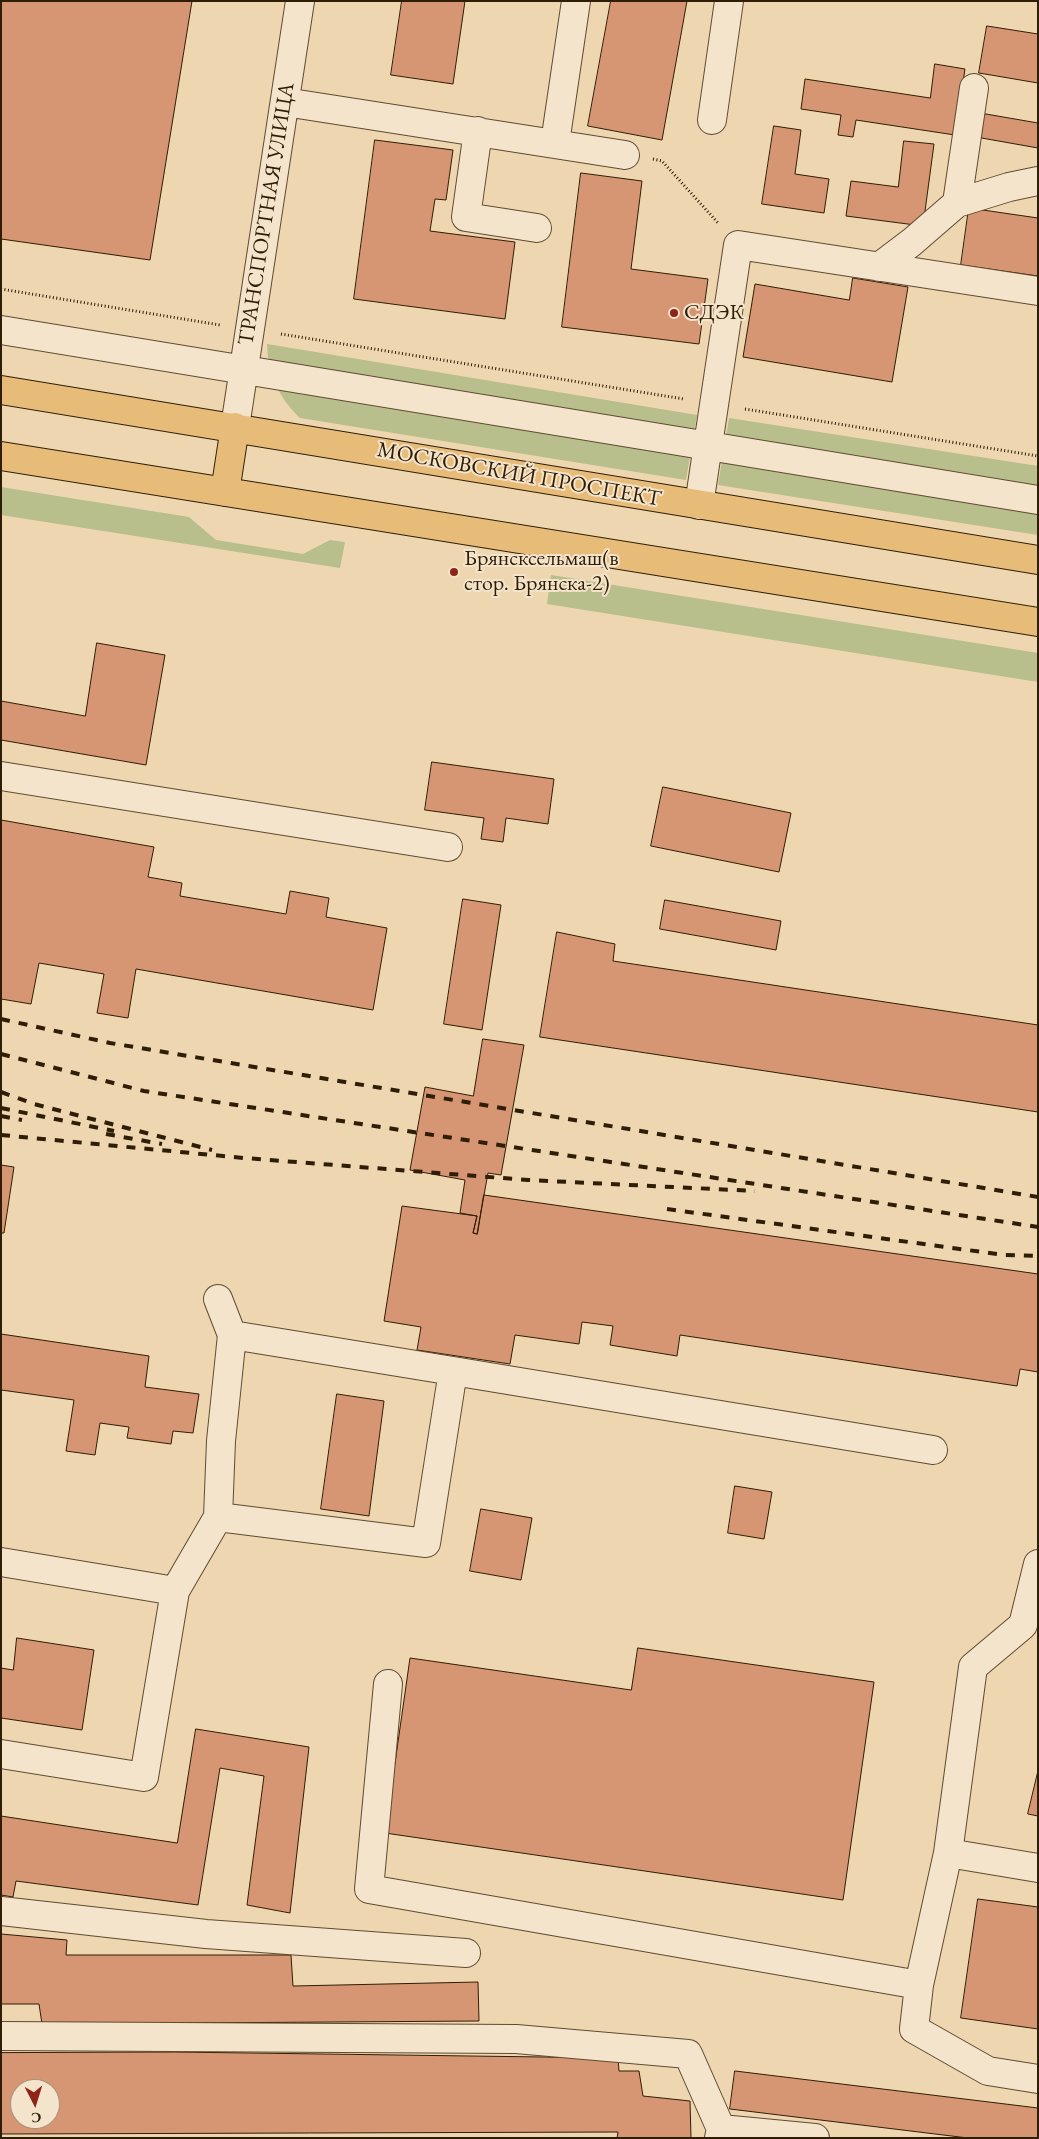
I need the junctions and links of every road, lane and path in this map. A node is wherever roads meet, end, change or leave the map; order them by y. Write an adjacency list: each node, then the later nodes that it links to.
1 (300, 1): 5 (street, ТРАНСПОРТНАЯ УЛИЦА)
2 (576, 1): 8 (street)
3 (729, 1): 6 (street)
4 (974, 88): 11 (street)
5 (285, 102): 7 (street); 18 (street, ТРАНСПОРТНАЯ УЛИЦА)
6 (712, 120)
7 (478, 131): 8 (street); 12 (street)
8 (555, 143): 9 (street)
9 (625, 155): 13 (path)
10 (1038, 181): 11 (street)
11 (957, 203): 14 (street)
12 (537, 228)
13 (738, 245): 14 (street); 21 (street)
14 (879, 267): 16 (street)
15 (1, 289): 18 (path)
16 (1038, 291)
17 (1, 330): 19 (street)
18 (250, 330): 19 (street, ТРАНСПОРТНАЯ УЛИЦА); 21 (path)
19 (244, 371): 22 (street, ТРАНСПОРТНАЯ УЛИЦА); 23 (street)
20 (1, 390): 22 (main road, МОСКОВСКИЙ ПРОСПЕКТ)
21 (714, 404): 23 (street); 25 (path)
22 (235, 427): 26 (main road); 28 (main road, МОСКОВСКИЙ ПРОСПЕКТ)
23 (708, 446): 27 (street); 28 (street)
24 (1, 456): 26 (main road)
25 (1038, 456)
26 (225, 492): 30 (main road)
27 (1038, 500)
28 (699, 506): 29 (main road, МОСКОВСКИЙ ПРОСПЕКТ)
29 (1038, 560)
30 (1038, 622)
31 (1, 776): 32 (street)
32 (448, 847)
33 (218, 1299): 34 (street)
34 (232, 1335): 35 (street); 37 (street)
35 (453, 1371): 36 (street); 37 (street)
36 (933, 1450)
37 (218, 1517): 40 (street)
38 (1, 1562): 40 (street)
39 (1038, 1564): 43 (street)
40 (175, 1590): 42 (street)
41 (388, 1684): 47 (street)
42 (1, 1754)
43 (948, 1853): 44 (street); 47 (street)
44 (1038, 1868)
45 (1, 1911): 46 (street)
46 (466, 1953)
47 (919, 1985): 49 (street)
48 (1, 2036): 50 (street)
49 (1038, 2079)
50 (720, 2133): 51 (street)
51 (815, 2138)

